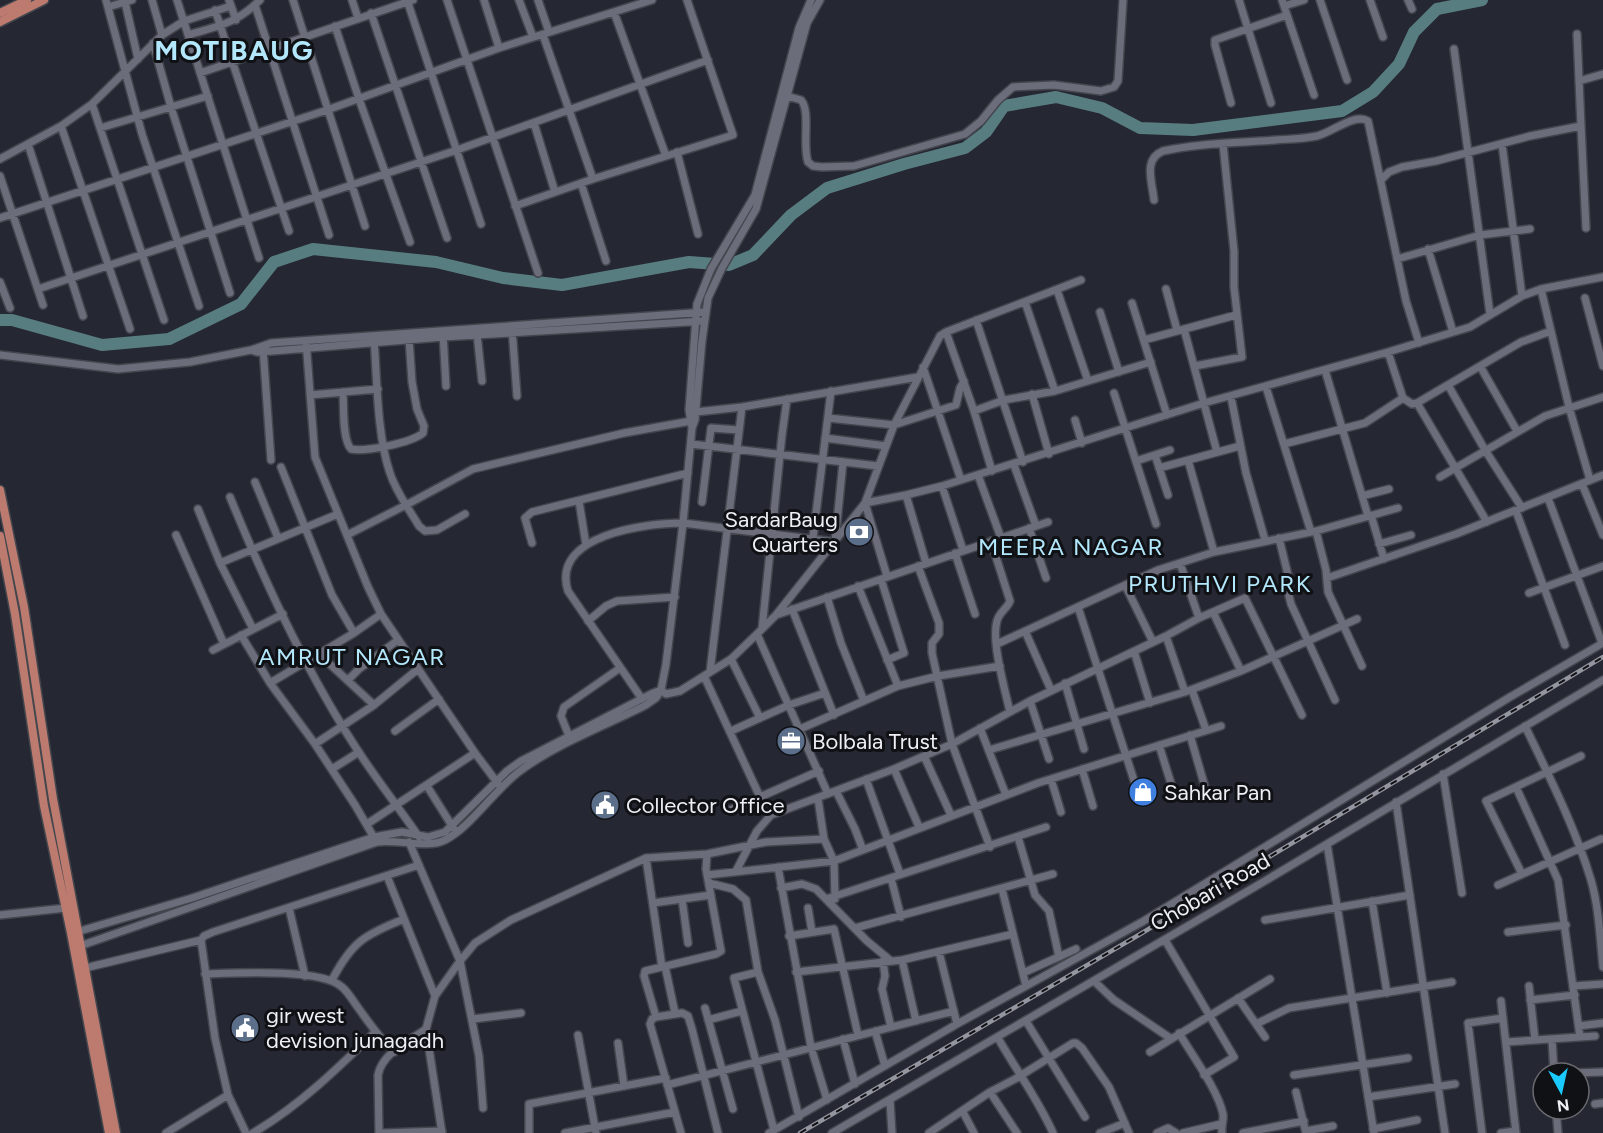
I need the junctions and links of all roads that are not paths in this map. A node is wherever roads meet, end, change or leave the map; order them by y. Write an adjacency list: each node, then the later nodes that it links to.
1 (27, 0): 31 (main road)
2 (44, 0): 37 (main road)
3 (152, 0): 43 (street)
4 (177, 0): 36 (street)
5 (293, 0): 45 (street)
6 (352, 0): 34 (street)
7 (447, 0): 53 (street)
8 (484, 0): 49 (street)
9 (519, 0): 46 (street)
10 (538, 0): 41 (street)
11 (652, 0): 29 (street)
12 (687, 0): 54 (street)
13 (811, 0): 33 (street)
14 (820, 0): 33 (street)
15 (1123, 0): 66 (street)
16 (1239, 0): 40 (street)
17 (1304, 0): 26 (street)
18 (1320, 0): 60 (street)
19 (1370, 0): 47 (street)
20 (1408, 0): 27 (street)
21 (129, 1): 23 (street); 52 (street)
22 (409, 1): 30 (street); 57 (street)
23 (107, 3): 56 (street)
24 (230, 3): 28 (street); 35 (street)
25 (258, 3): 35 (street); 50 (street)
26 (1283, 3): 32 (street)
27 (1412, 9)
28 (215, 10): 36 (street); 38 (street)
29 (614, 12): 41 (street); 62 (street)
30 (371, 13): 34 (street); 63 (street)
31 (0, 14)
32 (1287, 15): 40 (street); 64 (street)
33 (807, 17): 66 (street); 111 (street)
34 (358, 18): 39 (street)
35 (236, 20): 38 (street)
36 (184, 21): 43 (street); 44 (street)
37 (0, 22)
38 (221, 25): 44 (street); 55 (street)
39 (335, 26): 45 (street); 67 (street)
40 (1248, 27): 68 (street); 69 (street)
41 (546, 33): 46 (street); 73 (street)
42 (1577, 34): 61 (street)
43 (162, 35): 48 (street)
44 (188, 35): 58 (street)
45 (304, 36): 50 (street); 72 (street)
46 (533, 37): 49 (street)
47 (1383, 37)
48 (153, 43): 52 (street); 71 (street)
49 (499, 48): 53 (street)
50 (268, 49): 55 (street); 75 (street)
51 (1454, 49): 88 (street)
52 (138, 59): 56 (street)
53 (468, 59): 57 (street); 81 (street)
54 (708, 60): 62 (street); 87 (street)
55 (233, 62): 58 (street); 80 (street)
56 (125, 72): 70 (street); 74 (street)
57 (432, 72): 63 (street); 86 (street)
58 (201, 73): 65 (street)
59 (1603, 74): 61 (street)
60 (1347, 80)
61 (1579, 81): 78 (street)
62 (640, 85): 73 (street); 90 (street)
63 (395, 86): 67 (street); 92 (street)
64 (1314, 95)
65 (208, 96): 71 (street); 82 (street)
66 (787, 96): 111 (street)
67 (359, 99): 72 (street); 94 (street)
68 (1231, 103)
69 (1271, 103)
70 (92, 104): 77 (street); 79 (street)
71 (171, 107): 74 (street); 89 (street)
72 (327, 110): 75 (street); 100 (street)
73 (569, 111): 76 (street); 96 (street)
74 (137, 117): 79 (street); 93 (street)
75 (293, 120): 80 (street); 103 (street)
76 (534, 123): 81 (street); 102 (street)
77 (61, 126): 83 (street); 101 (street)
78 (1581, 126): 85 (street); 114 (street)
79 (100, 128): 98 (street)
80 (256, 132): 82 (street); 107 (street)
81 (492, 138): 86 (street); 106 (street)
82 (223, 143): 89 (street); 110 (street)
83 (28, 144): 91 (street); 105 (street)
84 (1223, 144): 97 (street); 104 (street); 153 (street)
85 (1502, 144): 88 (street); 117 (street)
86 (457, 150): 92 (street); 112 (street)
87 (677, 152): 90 (street); 120 (street)
88 (1469, 153): 97 (street); 122 (street)
89 (188, 156): 93 (street); 118 (street)
90 (666, 156): 96 (street)
91 (0, 159)
92 (421, 162): 94 (street); 123 (street)
93 (153, 168): 98 (street); 125 (street)
94 (385, 174): 100 (street); 124 (street)
95 (0, 176): 108 (street)
96 (593, 179): 99 (street)
97 (1382, 179): 129 (street)
98 (117, 180): 101 (street); 127 (street)
99 (581, 183): 102 (street); 130 (street)
100 (351, 185): 103 (street); 113 (street)
101 (84, 191): 105 (street); 131 (street)
102 (555, 192): 106 (street)
103 (316, 197): 107 (street); 121 (street)
104 (1154, 200)
105 (47, 202): 108 (street); 133 (street)
106 (515, 206): 132 (street)
107 (282, 208): 110 (street); 116 (street)
108 (12, 214): 109 (street); 137 (street)
109 (0, 218)
110 (247, 220): 118 (street); 128 (street)
111 (746, 220): 119 (street)
112 (481, 224)
113 (365, 226)
114 (1586, 228)
115 (1530, 229): 117 (street)
116 (289, 231)
117 (1514, 231): 122 (street); 142 (street)
118 (212, 232): 125 (street); 141 (street)
119 (738, 233): 149 (street); 150 (street)
120 (698, 234)
121 (329, 235)
122 (1480, 235): 126 (street); 152 (street)
123 (447, 238)
124 (410, 242)
125 (177, 243): 127 (street); 147 (street)
126 (1428, 249): 129 (street); 165 (street)
127 (142, 255): 131 (street); 155 (street)
128 (259, 258)
129 (1397, 259): 170 (street)
130 (606, 261)
131 (108, 266): 133 (street); 159 (street)
132 (538, 273)
133 (72, 278): 137 (street); 154 (street)
134 (1603, 278): 139 (street)
135 (1081, 280): 140 (street)
136 (0, 282): 148 (street)
137 (38, 289): 146 (street)
138 (1166, 289): 161 (street)
139 (1540, 289): 142 (street); 162 (street)
140 (1057, 290): 144 (street); 185 (street)
141 (230, 293)
142 (1522, 296): 152 (street)
143 (1585, 298): 178 (street)
144 (1025, 302): 157 (street); 191 (street)
145 (1132, 303): 169 (street)
146 (43, 305)
147 (199, 306)
148 (10, 308)
149 (696, 312): 150 (street); 156 (street); 160 (street)
150 (706, 312): 158 (street)
151 (1100, 312): 181 (street)
152 (1490, 314): 165 (street)
153 (1236, 315): 161 (street); 176 (street)
154 (83, 316)
155 (164, 320)
156 (695, 320): 158 (street); 160 (street); 210 (street)
157 (976, 320): 164 (street); 201 (street)
158 (704, 321): 210 (street)
159 (130, 329)
160 (512, 329): 163 (street); 196 (street)
161 (1181, 329): 169 (street); 176 (street)
162 (1551, 331): 177 (street); 205 (street)
163 (477, 332): 166 (street); 183 (street)
164 (946, 332): 179 (street); 184 (street)
165 (1453, 332): 170 (street)
166 (443, 334): 167 (street); 187 (street)
167 (409, 336): 168 (street); 221 (street)
168 (374, 339): 171 (street); 189 (street)
169 (1144, 340): 175 (street)
170 (1419, 343): 173 (street)
171 (306, 345): 172 (street); 195 (street)
172 (263, 349): 174 (street); 232 (street)
173 (1388, 352): 180 (street); 200 (street)
174 (0, 355)
175 (1151, 362): 181 (street); 208 (street)
176 (1194, 366): 202 (street)
177 (1480, 366): 186 (street); 216 (street)
178 (1603, 366)
179 (923, 367): 182 (street); 207 (street)
180 (1325, 370): 188 (street); 214 (street)
181 (1119, 372): 185 (street)
182 (918, 377): 190 (street); 212 (street)
183 (482, 381)
184 (964, 381): 206 (street); 207 (street)
185 (1088, 381): 191 (street)
186 (1448, 385): 203 (street); 227 (street)
187 (446, 386)
188 (1266, 387): 197 (street); 220 (street)
189 (378, 389): 192 (street); 221 (street)
190 (831, 391): 199 (street); 209 (street)
191 (1055, 391): 194 (street)
192 (343, 392): 195 (street); 221 (street)
193 (1114, 393): 213 (street)
194 (1032, 394): 201 (street); 229 (street)
195 (310, 395): 267 (street)
196 (517, 396)
197 (1231, 397): 202 (street); 224 (street)
198 (1603, 397): 205 (street)
199 (787, 399): 204 (street); 230 (street)
200 (1403, 399): 203 (street); 214 (street)
201 (1004, 400): 206 (street); 237 (street)
202 (1204, 403): 208 (street); 228 (street)
203 (1417, 403): 242 (street)
204 (742, 407): 210 (street); 215 (street)
205 (1569, 407): 216 (street); 249 (street)
206 (974, 411): 243 (street)
207 (939, 412): 212 (street); 248 (street)
208 (1167, 415): 213 (street)
209 (828, 418): 212 (street); 217 (street)
210 (693, 420): 219 (street); 263 (street)
211 (1075, 420): 218 (street)
212 (894, 425): 223 (street)
213 (1125, 428): 218 (street); 235 (street)
214 (1342, 428): 220 (street); 257 (street)
215 (739, 430): 222 (street); 225 (street)
216 (1517, 431): 227 (street)
217 (825, 438): 223 (street); 233 (street)
218 (1082, 443): 229 (street)
219 (691, 444): 222 (street); 244 (street)
220 (1284, 444): 277 (street)
221 (384, 445): 263 (street)
222 (708, 446): 225 (street); 261 (street)
223 (885, 446): 239 (street)
224 (1240, 446): 228 (street); 288 (street)
225 (737, 449): 230 (street); 276 (street)
226 (1170, 450): 231 (street)
227 (1485, 450): 242 (street); 266 (street)
228 (1216, 452): 234 (street)
229 (1049, 454): 237 (street)
230 (779, 455): 233 (street); 278 (street)
231 (1155, 455): 235 (street); 241 (street)
232 (271, 460)
233 (823, 460): 236 (street); 285 (street)
234 (1188, 460): 241 (street); 296 (street)
235 (1136, 461): 273 (street)
236 (843, 462): 239 (street); 290 (street)
237 (1023, 462): 238 (street)
238 (1014, 465): 243 (street); 275 (street)
239 (878, 466): 262 (street)
240 (281, 467): 274 (street)
241 (1159, 468): 256 (street)
242 (1454, 468): 247 (street); 271 (street)
243 (992, 471): 245 (street)
244 (688, 473): 260 (street); 272 (street)
245 (978, 475): 248 (street); 286 (street)
246 (1603, 475): 249 (street)
247 (1440, 477)
248 (961, 480): 252 (street)
249 (1590, 480): 251 (street)
250 (255, 482): 284 (street)
251 (1582, 484): 259 (street); 282 (street)
252 (942, 486): 255 (street); 295 (street)
253 (1389, 489): 257 (street)
254 (0, 490): 475 (main road)
255 (906, 495): 262 (street); 299 (street)
256 (1167, 495)
257 (1362, 496): 269 (street)
258 (230, 497): 294 (street)
259 (1548, 498): 266 (street); 303 (street)
260 (579, 501): 291 (street); 293 (street)
261 (702, 502)
262 (865, 503): 290 (street); 304 (street)
263 (406, 505): 268 (street); 280 (street)
264 (1398, 508): 269 (street)
265 (198, 509): 298 (street)
266 (1519, 510): 271 (street); 309 (street)
267 (338, 514): 274 (street); 280 (street)
268 (465, 514)
269 (1370, 516): 277 (street); 292 (street)
270 (1048, 522): 275 (street)
271 (1487, 522): 297 (street)
272 (683, 523): 276 (street); 293 (street); 311 (street)
273 (1156, 524)
274 (306, 527): 284 (street); 327 (street)
275 (1033, 527): 286 (street); 305 (street)
276 (727, 529): 278 (street); 350 (street)
277 (1313, 532): 287 (street); 306 (street)
278 (771, 533): 285 (street); 326 (street)
279 (176, 535): 334 (street)
280 (346, 535): 317 (street)
281 (1411, 535): 292 (street)
282 (1603, 535)
283 (0, 536): 466 (main road)
284 (278, 538): 294 (street)
285 (813, 538): 290 (street)
286 (1001, 538): 289 (street)
287 (1279, 538): 288 (street); 331 (street)
288 (1265, 540): 296 (street)
289 (991, 541): 295 (street); 335 (street)
290 (835, 542): 319 (street)
291 (532, 543)
292 (1379, 543): 297 (street)
293 (586, 545): 322 (street)
294 (251, 549): 298 (street); 316 (street)
295 (959, 552): 299 (street); 318 (street)
296 (1214, 552): 300 (street)
297 (1384, 560): 306 (street)
298 (220, 563): 324 (street)
299 (926, 563): 301 (street)
300 (1180, 563): 307 (street); 320 (street)
301 (918, 566): 304 (street); 351 (street)
302 (1603, 566): 303 (street)
303 (1577, 576): 309 (street); 333 (street)
304 (884, 578): 308 (street); 342 (street)
305 (1046, 578)
306 (1327, 578): 323 (street)
307 (1125, 585): 313 (street); 332 (street)
308 (858, 586): 312 (street); 342 (street)
309 (1544, 588): 310 (street); 336 (street)
310 (1529, 593)
311 (675, 597): 322 (street); 357 (street)
312 (827, 597): 314 (street); 365 (street)
313 (1078, 607): 325 (street); 347 (street)
314 (792, 609): 319 (street); 360 (street)
315 (1213, 612): 320 (street); 340 (street); 349 (street)
316 (283, 614): 324 (street); 343 (street)
317 (381, 614): 327 (street); 330 (street)
318 (975, 614)
319 (776, 615): 326 (street)
320 (1199, 618): 329 (street)
321 (1357, 619): 323 (street)
322 (588, 621): 346 (street)
323 (1343, 625): 331 (street); 345 (street)
324 (253, 629): 328 (street)
325 (1025, 630): 335 (street); 358 (street)
326 (760, 632): 341 (street); 368 (street)
327 (354, 633): 339 (street)
328 (241, 635): 334 (street); 354 (street)
329 (1166, 636): 332 (street); 359 (street)
330 (398, 640): 348 (street); 352 (street)
331 (1309, 640): 340 (street); 364 (street)
332 (1153, 642): 338 (street)
333 (1603, 643): 505 (street)
334 (224, 644): 337 (street)
335 (997, 644): 344 (street)
336 (1564, 645)
337 (213, 650)
338 (1134, 651): 347 (street); 366 (street)
339 (320, 655): 343 (street); 352 (street)
340 (1274, 656): 349 (street); 372 (street)
341 (730, 659): 350 (street); 373 (street)
342 (887, 660): 356 (street)
343 (307, 663): 354 (street); 375 (street)
344 (1000, 666): 351 (street); 369 (street)
345 (1362, 666)
346 (620, 668): 362 (street); 385 (street)
347 (1098, 668): 355 (street); 371 (street)
348 (418, 669): 361 (street); 367 (street)
349 (1241, 671): 359 (street)
350 (707, 674): 357 (street); 382 (street)
351 (938, 676): 356 (street); 387 (street)
352 (348, 680): 367 (street)
353 (1603, 680): 377 (street, Chobari Road)
354 (270, 683): 386 (street)
355 (1065, 683): 358 (street); 374 (street)
356 (898, 686): 365 (street)
357 (661, 690): 362 (street); 405 (street)
358 (1051, 690): 363 (street)
359 (1189, 691): 366 (street); 380 (street)
360 (825, 693): 368 (street); 370 (street)
361 (439, 699): 381 (street); 392 (street)
362 (642, 699): 385 (street)
363 (1030, 700): 369 (street); 383 (street)
364 (1335, 700)
365 (864, 701): 370 (street)
366 (1150, 703): 371 (street)
367 (374, 705): 375 (street)
368 (789, 705): 373 (street); 379 (street)
369 (1010, 712): 378 (street)
370 (834, 715): 379 (street)
371 (1113, 715): 374 (street); 393 (street)
372 (1302, 715)
373 (760, 718): 382 (street)
374 (1077, 725): 383 (street); 389 (street)
375 (343, 726): 386 (street); 391 (street)
376 (1221, 726): 380 (street)
377 (1525, 726): 401 (street); 402 (street, Chobari Road)
378 (980, 728): 387 (street); 390 (street)
379 (800, 729): 400 (street)
380 (1206, 730): 384 (street)
381 (395, 731)
382 (731, 731): 412 (street)
383 (1041, 735): 390 (street); 396 (street)
384 (1190, 735): 388 (street); 407 (street)
385 (569, 736): 405 (street)
386 (315, 744): 397 (street)
387 (952, 744): 394 (street); 417 (street)
388 (1159, 745): 393 (street); 410 (street)
389 (1084, 749)
390 (989, 750): 411 (street)
391 (359, 752): 397 (street); 416 (street)
392 (475, 753): 405 (street); 406 (street)
393 (1127, 755): 399 (street); 414 (street)
394 (924, 756): 398 (street); 421 (street)
395 (1581, 756): 401 (street)
396 (1048, 759)
397 (332, 769): 422 (street)
398 (894, 769): 403 (street); 423 (street)
399 (1082, 770): 404 (street); 418 (street)
400 (819, 771): 409 (street); 412 (street)
401 (1547, 772): 408 (street); 437 (street)
402 (1443, 774): 415 (street, Chobari Road); 456 (street)
403 (866, 779): 409 (street); 429 (street)
404 (1051, 779): 411 (street); 420 (street)
405 (498, 784): 425 (street)
406 (427, 786): 416 (street); 425 (street)
407 (1205, 787)
408 (1516, 787): 442 (street); 448 (street)
409 (832, 793): 413 (street); 438 (street)
410 (1174, 793)
411 (1006, 795): 417 (street)
412 (760, 797): 419 (street)
413 (818, 799): 428 (street); 435 (street)
414 (1140, 799)
415 (1396, 802): 434 (street, Chobari Road); 458 (street)
416 (397, 804): 422 (street); 426 (street)
417 (975, 806): 421 (street); 436 (street)
418 (1093, 806)
419 (728, 811)
420 (1061, 812)
421 (951, 815): 423 (street)
422 (367, 824): 431 (street)
423 (920, 827): 429 (street)
424 (1046, 827): 427 (street)
425 (455, 829): 426 (street); 433 (street)
426 (418, 836): 431 (street); 433 (street)
427 (1018, 837): 436 (street); 452 (street)
428 (824, 839): 435 (street); 441 (street)
429 (888, 839): 438 (street); 446 (street)
430 (1601, 839): 437 (street)
431 (375, 840): 432 (street); 475 (street); 483 (street)
432 (409, 842): 433 (street); 443 (street)
433 (425, 844)
434 (1327, 844): 465 (street); 481 (street, Chobari Road)
435 (749, 845): 439 (street); 445 (street)
436 (990, 847): 446 (street)
437 (1580, 849): 442 (street); 493 (street)
438 (862, 850): 441 (street)
439 (707, 854): 440 (street); 451 (street)
440 (646, 858): 463 (street); 488 (street)
441 (834, 861): 444 (street); 459 (street)
442 (1551, 861): 448 (street); 473 (street)
443 (419, 865): 449 (street); 488 (street)
444 (778, 867): 445 (street); 454 (street)
445 (736, 871): 451 (street)
446 (900, 874): 450 (street)
447 (1053, 874): 452 (street)
448 (1522, 874): 453 (street)
449 (387, 876): 467 (street); 471 (street)
450 (891, 878): 459 (street); 470 (street)
451 (708, 879): 457 (street); 495 (street)
452 (1031, 880): 455 (street); 486 (street)
453 (1498, 885)
454 (781, 888): 461 (street); 479 (street)
455 (1002, 889): 470 (street); 478 (street)
456 (1462, 893)
457 (711, 895): 460 (street); 492 (street)
458 (1410, 895): 462 (street); 508 (street)
459 (836, 896): 461 (street); 464 (street)
460 (682, 899): 463 (street); 482 (street)
461 (826, 899): 464 (street)
462 (1372, 901): 465 (street); 509 (street)
463 (653, 903): 492 (street)
464 (834, 906): 474 (street)
465 (1337, 907): 472 (street); 513 (street)
466 (66, 908): 469 (street); 475 (main road)
467 (289, 908): 480 (street); 499 (street)
468 (808, 908): 476 (street)
469 (0, 915)
470 (901, 917): 474 (street)
471 (404, 919): 501 (street); 511 (street)
472 (1265, 920)
473 (1566, 925): 477 (street); 507 (street)
474 (855, 928): 490 (street)
475 (75, 932): 483 (main road)
476 (812, 932): 479 (street); 491 (street)
477 (1508, 932)
478 (1013, 934): 485 (street); 497 (street)
479 (789, 936): 496 (street)
480 (201, 940): 494 (street); 498 (street)
481 (1165, 940): 502 (street, Chobari Road); 521 (street)
482 (688, 943)
483 (77, 946): 494 (main road); 596 (main road)
484 (1076, 949): 486 (street)
485 (939, 952): 487 (street); 518 (street)
486 (1059, 957): 497 (street)
487 (902, 960): 490 (street); 526 (street)
488 (460, 961): 511 (street); 524 (street)
489 (883, 961): 490 (street); 491 (street); 532 (street)
490 (891, 961)
491 (842, 966): 496 (street); 538 (street)
492 (663, 967): 520 (street); 522 (street)
493 (1603, 967)
494 (85, 968): 597 (main road)
495 (758, 972): 517 (street); 552 (street)
496 (796, 972): 549 (street)
497 (1023, 973): 505 (street)
498 (205, 974): 499 (street); 572 (street)
499 (305, 976): 501 (street)
500 (1270, 979): 512 (street)
501 (332, 980): 535 (street)
502 (1094, 981): 527 (street, Chobari Road); 543 (street)
503 (1452, 982): 508 (street)
504 (1603, 984): 507 (street)
505 (1026, 986): 529 (street)
506 (1529, 986): 514 (street)
507 (1574, 986): 510 (street)
508 (1424, 988): 509 (street); 568 (street)
509 (1387, 993): 513 (street)
510 (1575, 995): 514 (street); 531 (street)
511 (435, 996): 533 (street)
512 (1238, 998): 521 (street); 530 (street)
513 (1353, 998): 530 (street); 557 (street)
514 (1530, 1000): 546 (street)
515 (1501, 1001): 523 (street)
516 (705, 1008): 525 (street)
517 (742, 1011): 525 (street); 556 (street)
518 (954, 1011): 526 (street); 529 (street)
519 (521, 1013): 524 (street)
520 (675, 1013): 522 (street); 562 (street)
521 (1209, 1015): 536 (street); 560 (street)
522 (656, 1017): 564 (street)
523 (1503, 1018): 547 (street); 620 (street)
524 (473, 1019): 578 (street)
525 (708, 1020): 559 (street)
526 (916, 1021): 532 (street)
527 (1026, 1021): 542 (street, Chobari Road); 553 (street)
528 (1603, 1023): 531 (street)
529 (957, 1024): 558 (street)
530 (1256, 1024): 540 (street)
531 (1579, 1026): 541 (street)
532 (891, 1027): 534 (street)
533 (426, 1029): 550 (street); 592 (street)
534 (875, 1031): 538 (street); 558 (street)
535 (375, 1032): 550 (street); 600 (street)
536 (1179, 1033): 543 (street); 560 (street)
537 (578, 1035): 569 (street)
538 (858, 1035): 544 (street)
539 (1595, 1036): 541 (street)
540 (1265, 1037)
541 (1580, 1037): 545 (street)
542 (998, 1038): 563 (street); 575 (street, Chobari Road)
543 (1170, 1038): 551 (street)
544 (843, 1039): 549 (street); 565 (street)
545 (1552, 1039): 546 (street); 555 (street)
546 (1535, 1040): 547 (street)
547 (1506, 1042): 595 (street)
548 (618, 1043): 567 (street)
549 (811, 1047): 552 (street); 574 (street)
550 (394, 1052): 601 (street)
551 (1150, 1052)
552 (783, 1055): 556 (street); 582 (street)
553 (1049, 1058): 563 (street); 583 (street); 586 (street)
554 (1408, 1058): 557 (street)
555 (1553, 1061)
556 (756, 1062): 559 (street); 593 (street)
557 (1362, 1065): 561 (street); 573 (street)
558 (885, 1066): 565 (street)
559 (722, 1071): 562 (street); 579 (street)
560 (1204, 1075): 587 (street)
561 (1294, 1075)
562 (703, 1076): 564 (street); 605 (street)
563 (1020, 1076): 570 (street); 611 (street)
564 (667, 1081): 567 (street); 580 (street)
565 (855, 1084): 574 (street)
566 (1455, 1084): 568 (street)
567 (624, 1086): 569 (street)
568 (1438, 1086): 573 (street); 619 (street)
569 (588, 1092): 590 (street); 602 (street)
570 (990, 1092): 581 (street); 610 (street)
571 (1296, 1092): 585 (street)
572 (228, 1095): 598 (street); 599 (street)
573 (1368, 1097): 591 (street)
574 (827, 1100): 582 (street)
575 (890, 1101): 606 (street, Chobari Road); 607 (street)
576 (1603, 1103): 577 (street)
577 (1594, 1104)
578 (483, 1108)
579 (733, 1109)
580 (675, 1112): 590 (street); 604 (street)
581 (963, 1112): 589 (street); 609 (street)
582 (799, 1117): 593 (street)
583 (1085, 1117)
584 (1417, 1120): 591 (street)
585 (1304, 1121): 594 (street); 618 (street)
586 (1125, 1123): 612 (street); 613 (street)
587 (1221, 1124): 616 (street); 617 (street)
588 (1334, 1126): 594 (street)
589 (941, 1129): 608 (street)
590 (596, 1130): 603 (street)
591 (1374, 1131)
592 (442, 1132): 601 (street)
593 (771, 1132)
594 (1306, 1132)
595 (1516, 1132): 621 (street)
596 (109, 1133)
597 (116, 1133)
598 (166, 1133)
599 (246, 1133)
600 (253, 1133)
601 (381, 1133)
602 (529, 1133)
603 (565, 1133)
604 (681, 1133)
605 (718, 1133)
606 (832, 1133)
607 (892, 1133)
608 (929, 1133)
609 (974, 1133)
610 (1017, 1133)
611 (1053, 1133)
612 (1100, 1133)
613 (1129, 1133)
614 (1157, 1133): 615 (street)
615 (1176, 1133)
616 (1183, 1133)
617 (1222, 1133)
618 (1243, 1133)
619 (1445, 1133)
620 (1482, 1133)
621 (1501, 1133)

